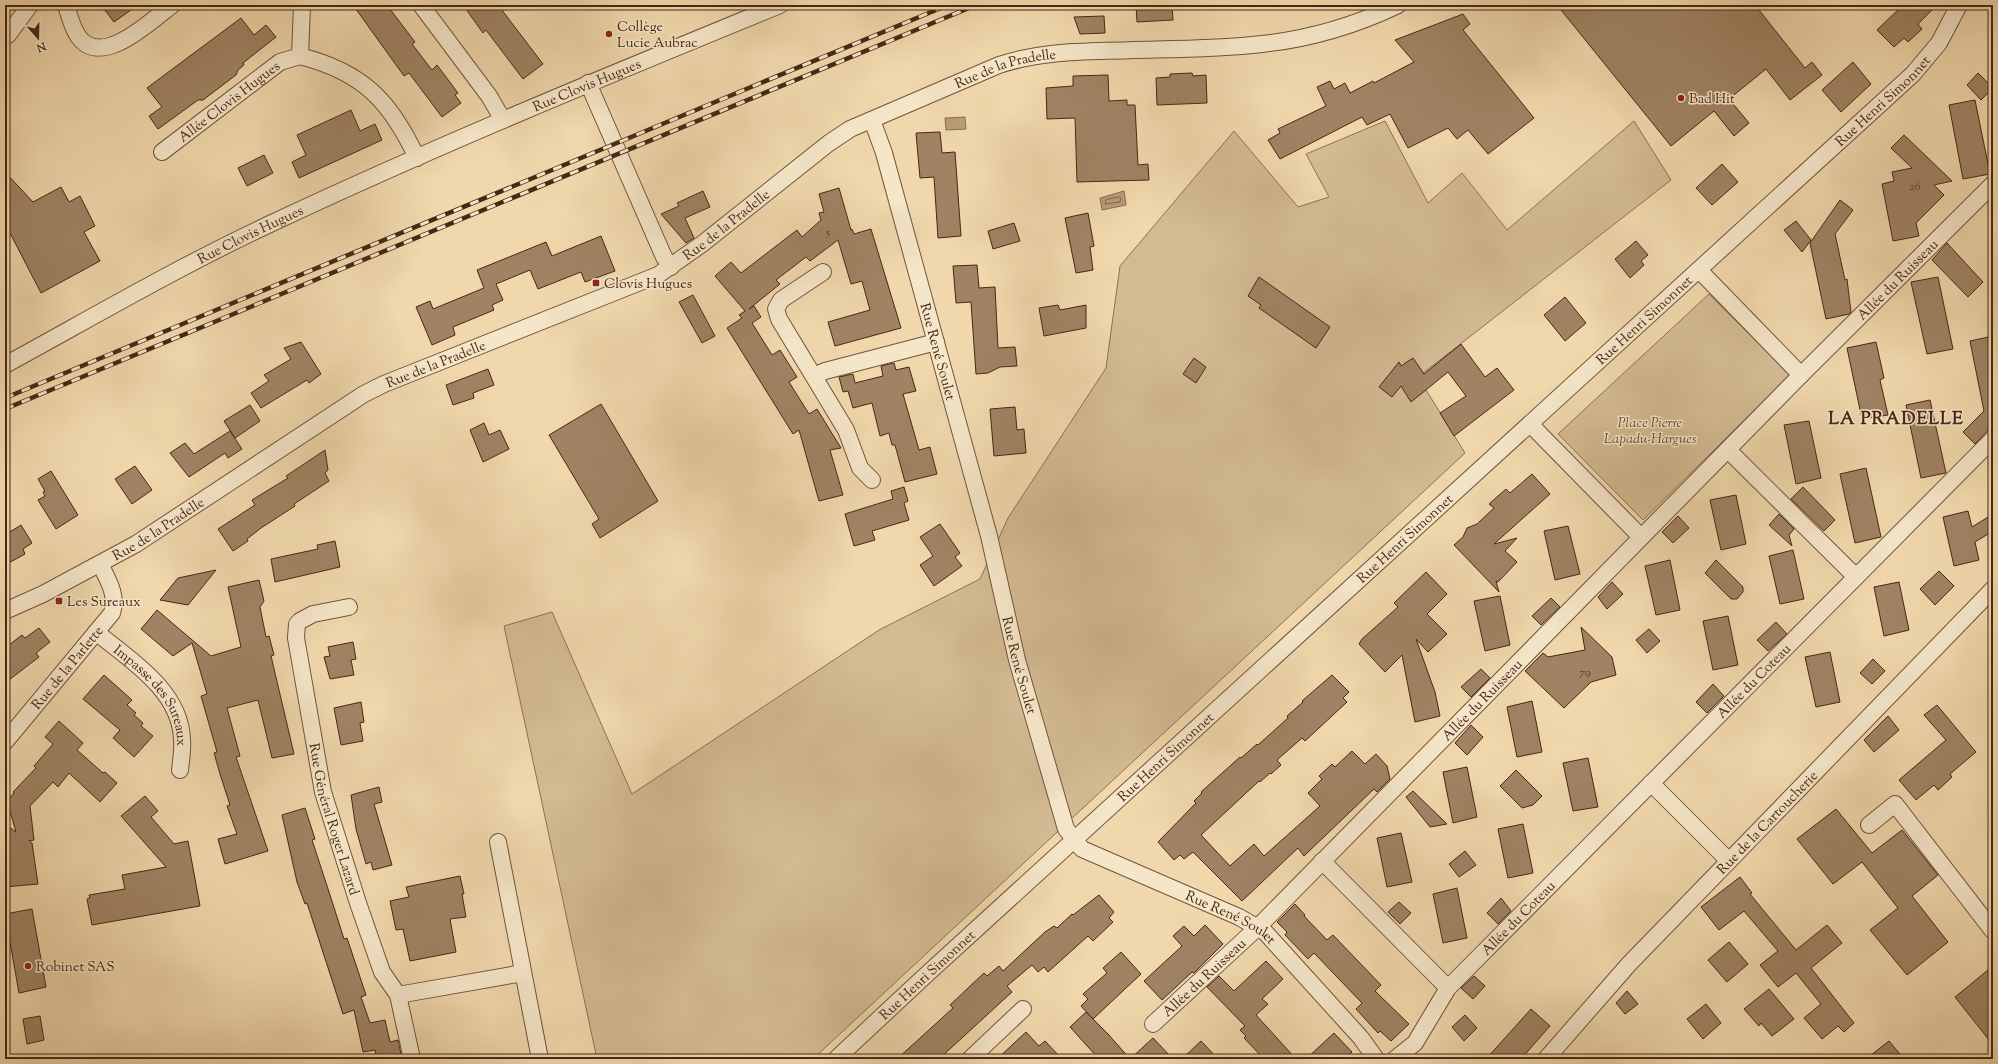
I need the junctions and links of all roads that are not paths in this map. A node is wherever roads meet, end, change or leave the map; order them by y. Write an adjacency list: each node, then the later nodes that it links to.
1 (30, 5): 9 (street)
2 (66, 5): 3 (street)
3 (172, 5)
4 (302, 5): 10 (street)
5 (421, 5): 12 (street)
6 (780, 5): 11 (street, Rue Clovis Hugues)
7 (1398, 5): 13 (street, Rue de la Pradelle)
8 (1959, 5): 18 (street, Rue Henri Simonnet)
9 (8, 35)
10 (300, 56): 14 (street, Allée Clovis Hugues); 15 (street)
11 (588, 83): 12 (street, Rue Clovis Hugues); 17 (street)
12 (504, 120): 15 (street, Rue Clovis Hugues)
13 (872, 120): 17 (street, Rue de la Pradelle); 20 (street, Rue René Soulet)
14 (162, 152)
15 (416, 158): 21 (street, Rue Clovis Hugues)
16 (1993, 184): 22 (street, Allée du Ruisseau)
17 (671, 267): 29 (street, Rue de la Pradelle)
18 (1699, 270): 22 (street); 24 (street, Rue Henri Simonnet)
19 (823, 272): 23 (street)
20 (936, 342): 23 (street); 39 (street, Rue René Soulet)
21 (5, 365)
22 (1801, 375): 26 (street, Allée du Ruisseau)
23 (814, 376): 27 (street)
24 (1530, 424): 28 (street); 39 (street, Rue Henri Simonnet)
25 (1993, 439): 30 (street, Allée du Coteau)
26 (1728, 450): 28 (street, Allée du Ruisseau); 30 (street)
27 (872, 480)
28 (1642, 538): 42 (street, Allée du Ruisseau)
29 (100, 564): 33 (street, Rue de la Pradelle); 34 (street, Rue de la Parlette)
30 (1856, 577): 37 (street, Allée du Coteau)
31 (1993, 589): 41 (street, Rue de la Cartoucherie)
32 (349, 607): 47 (street, Rue Général Roger Lazard)
33 (5, 611)
34 (96, 632): 35 (street, Rue de la Parlette); 36 (street, Impasse des Sureaux)
35 (5, 742)
36 (180, 770)
37 (1651, 783): 41 (street); 46 (street, Allée du Coteau)
38 (1869, 825): 44 (street)
39 (1075, 840): 43 (street, Rue René Soulet); 52 (street, Rue Henri Simonnet)
40 (498, 842): 45 (street)
41 (1729, 861): 56 (street, Rue de la Cartoucherie)
42 (1322, 862): 43 (street, Allée du Ruisseau); 46 (street)
43 (1257, 928): 49 (street, Allée du Ruisseau); 54 (street, Rue René Soulet)
44 (1993, 931)
45 (523, 973): 47 (street); 51 (street)
46 (1448, 988): 55 (street, Allée du Coteau)
47 (398, 995): 50 (street, Rue Général Roger Lazard)
48 (1023, 1009): 53 (street)
49 (1153, 1024)
50 (412, 1059)
51 (540, 1059)
52 (836, 1059)
53 (970, 1059)
54 (1376, 1059)
55 (1395, 1059)
56 (1546, 1059)

